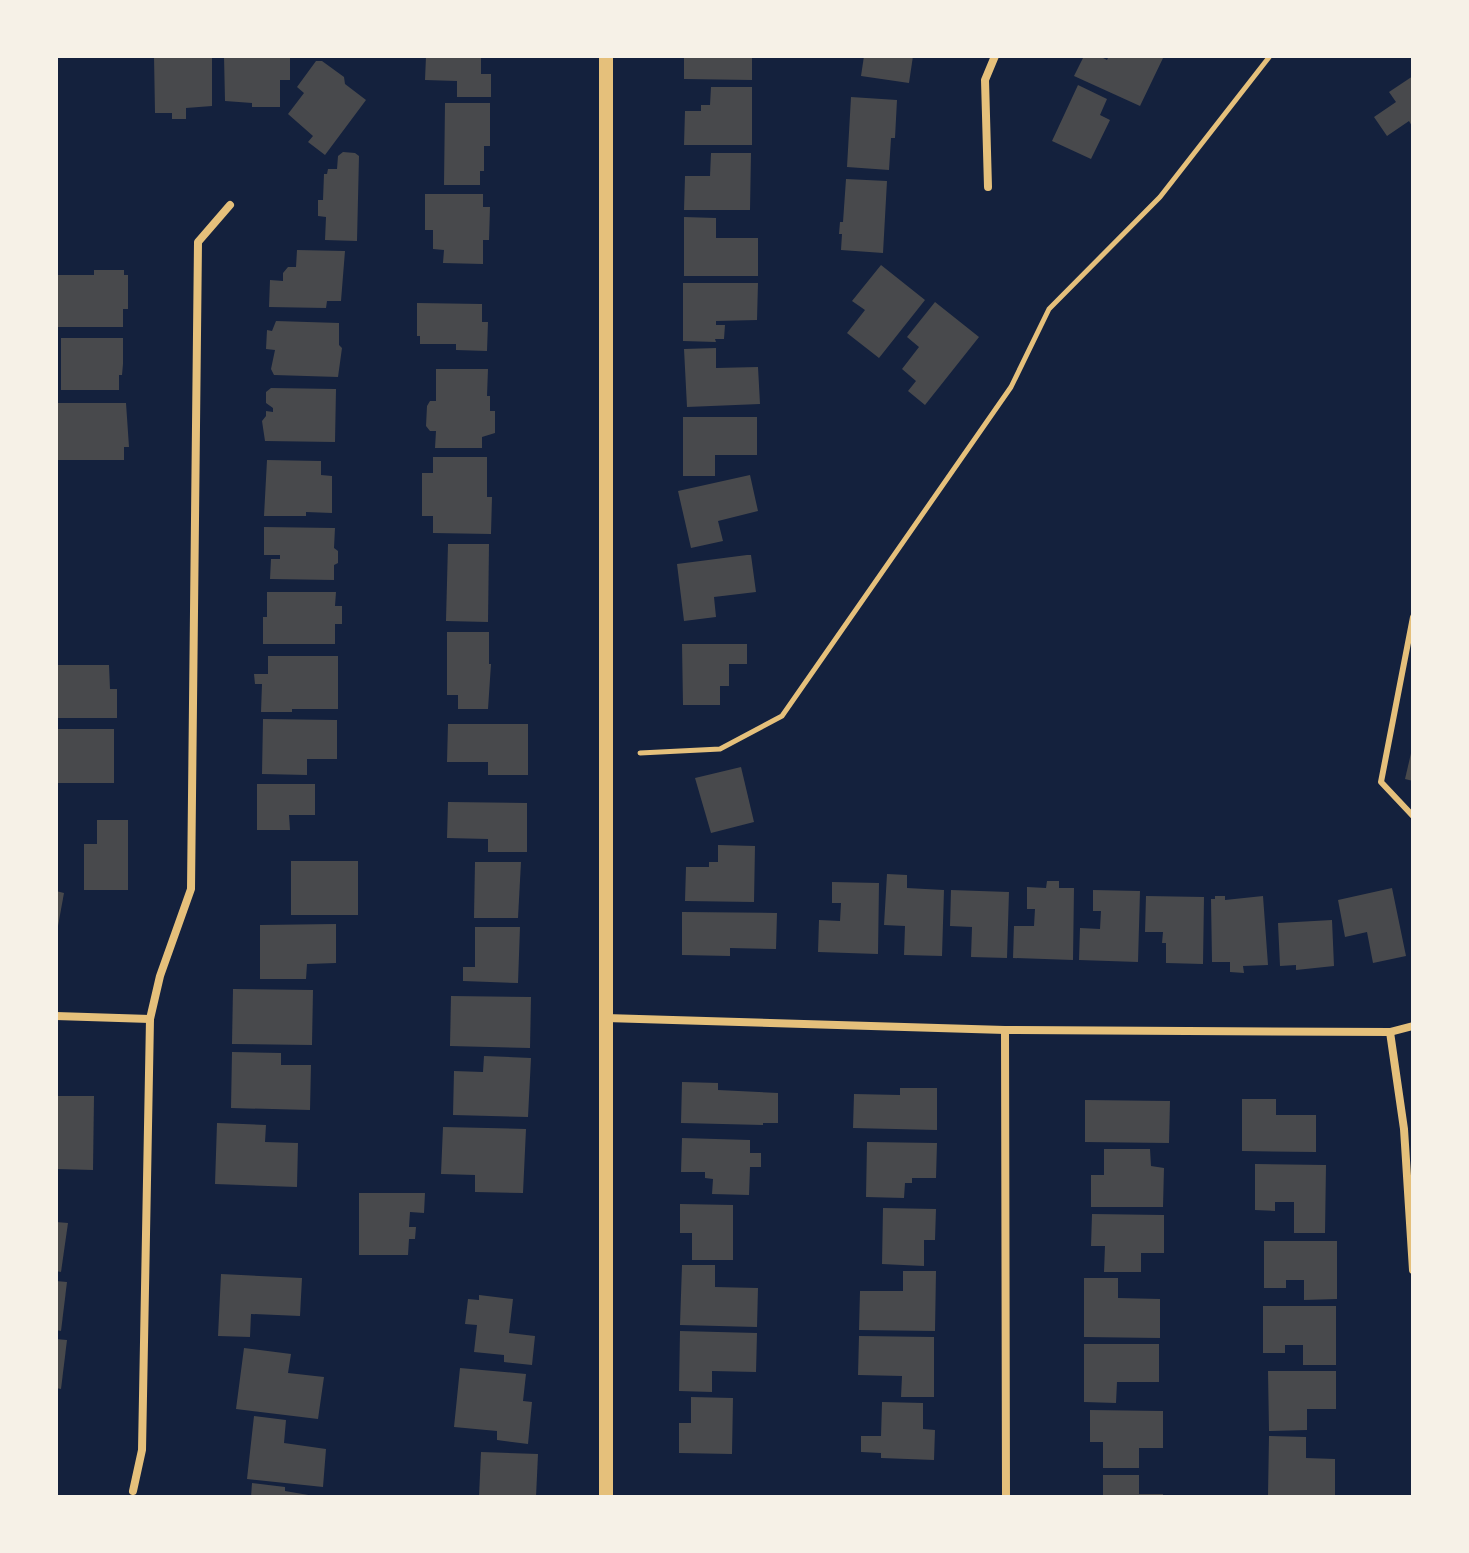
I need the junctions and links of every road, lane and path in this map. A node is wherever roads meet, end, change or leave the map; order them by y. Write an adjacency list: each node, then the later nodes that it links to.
1 (606, 56): 10 (street)
2 (995, 56): 4 (street)
3 (1270, 56): 7 (path)
4 (988, 187)
5 (230, 205): 11 (street)
6 (1413, 617): 8 (lane)
7 (640, 753)
8 (1413, 816)
9 (56, 1016): 11 (street)
10 (605, 1018): 13 (street); 17 (street)
11 (150, 1019): 16 (street)
12 (1413, 1026): 14 (street)
13 (1005, 1030): 14 (street); 18 (street)
14 (1390, 1032): 15 (street)
15 (1413, 1270)
16 (133, 1491)
17 (606, 1497)
18 (1006, 1497)

